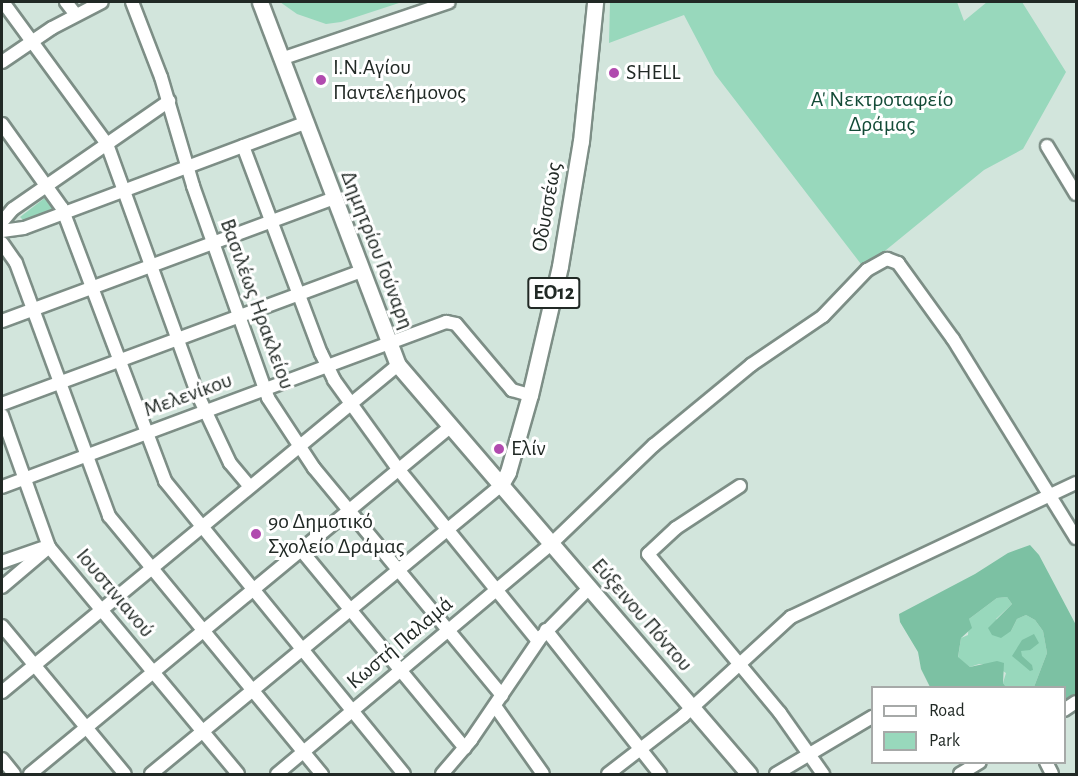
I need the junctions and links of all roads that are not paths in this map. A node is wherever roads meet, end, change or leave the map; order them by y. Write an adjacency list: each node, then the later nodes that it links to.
1 (3, 2): 9 (street)
2 (66, 2): 8 (street)
3 (102, 2): 8 (street)
4 (132, 2): 12 (street, Βασιλέως Ηρακλείου)
5 (261, 2): 10 (main road, Δημητρίου Γούναρη)
6 (449, 2): 10 (street)
7 (595, 2): 43 (main road, Οδυσσέως / ΕΟ12)
8 (76, 15): 9 (street)
9 (32, 41): 11 (street); 15 (street)
10 (281, 59): 13 (main road, Δημητρίου Γούναρη)
11 (2, 62)
12 (169, 101): 15 (street); 18 (street, Βασιλέως Ηρακλείου)
13 (305, 123): 16 (street); 22 (main road, Δημητρίου Γούναρη)
14 (2, 124): 19 (street)
15 (107, 144): 19 (street); 20 (street)
16 (243, 146): 18 (street); 24 (street)
17 (1047, 146): 21 (street)
18 (187, 167): 20 (street); 28 (street, Βασιλέως Ηρακλείου)
19 (47, 187): 23 (street); 25 (street)
20 (124, 190): 23 (street); 29 (street)
21 (1077, 194)
22 (334, 198): 24 (street); 30 (main road, Δημητρίου Γούναρη)
23 (64, 213): 26 (street); 31 (street)
24 (272, 221): 28 (street); 32 (street)
25 (2, 222)
26 (2, 231)
27 (2, 243): 33 (street)
28 (212, 243): 29 (street); 34 (street, Βασιλέως Ηρακλείου)
29 (152, 266): 31 (street); 36 (street)
30 (361, 271): 32 (street); 37 (main road, Δημητρίου Γούναρη)
31 (92, 288): 33 (street); 38 (street)
32 (299, 294): 34 (street); 40 (street)
33 (33, 309): 35 (street); 41 (street)
34 (237, 316): 36 (street); 42 (street, Βασιλέως Ηρακλείου)
35 (2, 321)
36 (178, 338): 38 (street); 46 (street)
37 (388, 343): 39 (main road, Δημητρίου Γούναρη); 40 (street, Μελενίκου); 43 (street, Μελενίκου)
38 (119, 360): 41 (street); 49 (street)
39 (398, 365): 45 (street); 48 (main road, Δημητρίου Γούναρη)
40 (326, 366): 42 (street, Μελενίκου); 45 (street)
41 (60, 382): 44 (street); 51 (street)
42 (264, 389): 46 (street, Μελενίκου); 50 (street, Βασιλέως Ηρακλείου)
43 (530, 395): 55 (main road, Οδυσσέως / ΕΟ12)
44 (2, 404)
45 (350, 405): 50 (street); 52 (street)
46 (205, 411): 49 (street, Μελενίκου); 58 (street)
47 (2, 415): 53 (street, Ιουστινιανού)
48 (450, 427): 52 (street); 55 (main road, Δημητρίου Γούναρη)
49 (146, 433): 51 (street, Μελενίκου); 61 (street)
50 (298, 447): 58 (street); 60 (street, Βασιλέως Ηρακλείου)
51 (87, 455): 53 (street, Μελενίκου); 68 (street)
52 (399, 470): 60 (street); 62 (street)
53 (24, 479): 57 (street, Μελενίκου); 65 (street, Ιουστινιανού)
54 (1077, 483): 59 (street)
55 (501, 486): 62 (street); 64 (main road, Εύξεινου Πόντου)
56 (740, 486): 82 (street)
57 (2, 487)
58 (250, 487): 61 (street)
59 (1050, 495): 63 (street); 64 (street, Κωστή Παλαμά); 82 (street)
60 (350, 510): 66 (street); 69 (street, Βασιλέως Ηρακλείου)
61 (201, 527): 68 (street); 72 (street)
62 (448, 529): 69 (street); 73 (street)
63 (1077, 538)
64 (551, 544): 71 (main road, Εύξεινου Πόντου); 73 (street, Κωστή Παλαμά)
65 (49, 547): 67 (street); 70 (street); 75 (street, Ιουστινιανού)
66 (302, 550): 72 (street); 74 (street)
67 (2, 562)
68 (151, 569): 75 (street); 79 (street)
69 (399, 570): 74 (street); 77 (street, Βασιλέως Ηρακλείου)
70 (2, 587)
71 (589, 588): 78 (street); 90 (main road, Εύξεινου Πόντου)
72 (253, 590): 79 (street); 81 (street)
73 (496, 590): 77 (street, Κωστή Παλαμά); 80 (street)
74 (351, 609): 81 (street); 84 (street)
75 (101, 610): 83 (street); 85 (street, Ιουστινιανού)
76 (2, 626): 83 (street)
77 (448, 630): 84 (street, Κωστή Παλαμά); 88 (street, Βασιλέως Ηρακλείου)
78 (546, 630): 80 (street); 96 (street)
79 (203, 631): 85 (street); 86 (street)
80 (538, 641): 88 (street)
81 (302, 650): 86 (street); 91 (street)
82 (740, 664): 90 (street); 98 (street)
83 (34, 665): 87 (street); 93 (street)
84 (400, 670): 91 (street, Κωστή Παλαμά); 95 (street)
85 (153, 672): 93 (street); 94 (street, Ιουστινιανού)
86 (252, 690): 94 (street); 97 (street)
87 (2, 692)
88 (502, 695): 89 (street)
89 (495, 706): 95 (street); 110 (street)
90 (692, 707): 96 (street); 113 (main road, Εύξεινου Πόντου)
91 (352, 711): 97 (street, Κωστή Παλαμά); 108 (street)
92 (871, 718): 98 (street)
93 (86, 728): 102 (street); 103 (street)
94 (202, 732): 104 (street); 105 (street, Ιουστινιανού)
95 (465, 748): 109 (street)
96 (640, 750): 111 (street); 112 (street)
97 (303, 752): 106 (street, Κωστή Παλαμά); 107 (street)
98 (810, 754): 114 (street); 115 (street)
99 (2, 759): 101 (street)
100 (977, 764): 116 (street)
101 (14, 774)
102 (30, 774)
103 (125, 774)
104 (151, 774)
105 (238, 774)
106 (276, 774)
107 (322, 774)
108 (404, 774)
109 (442, 774)
110 (543, 774)
111 (608, 774)
112 (660, 774)
113 (749, 774)
114 (776, 774)
115 (822, 774)
116 (960, 774)

